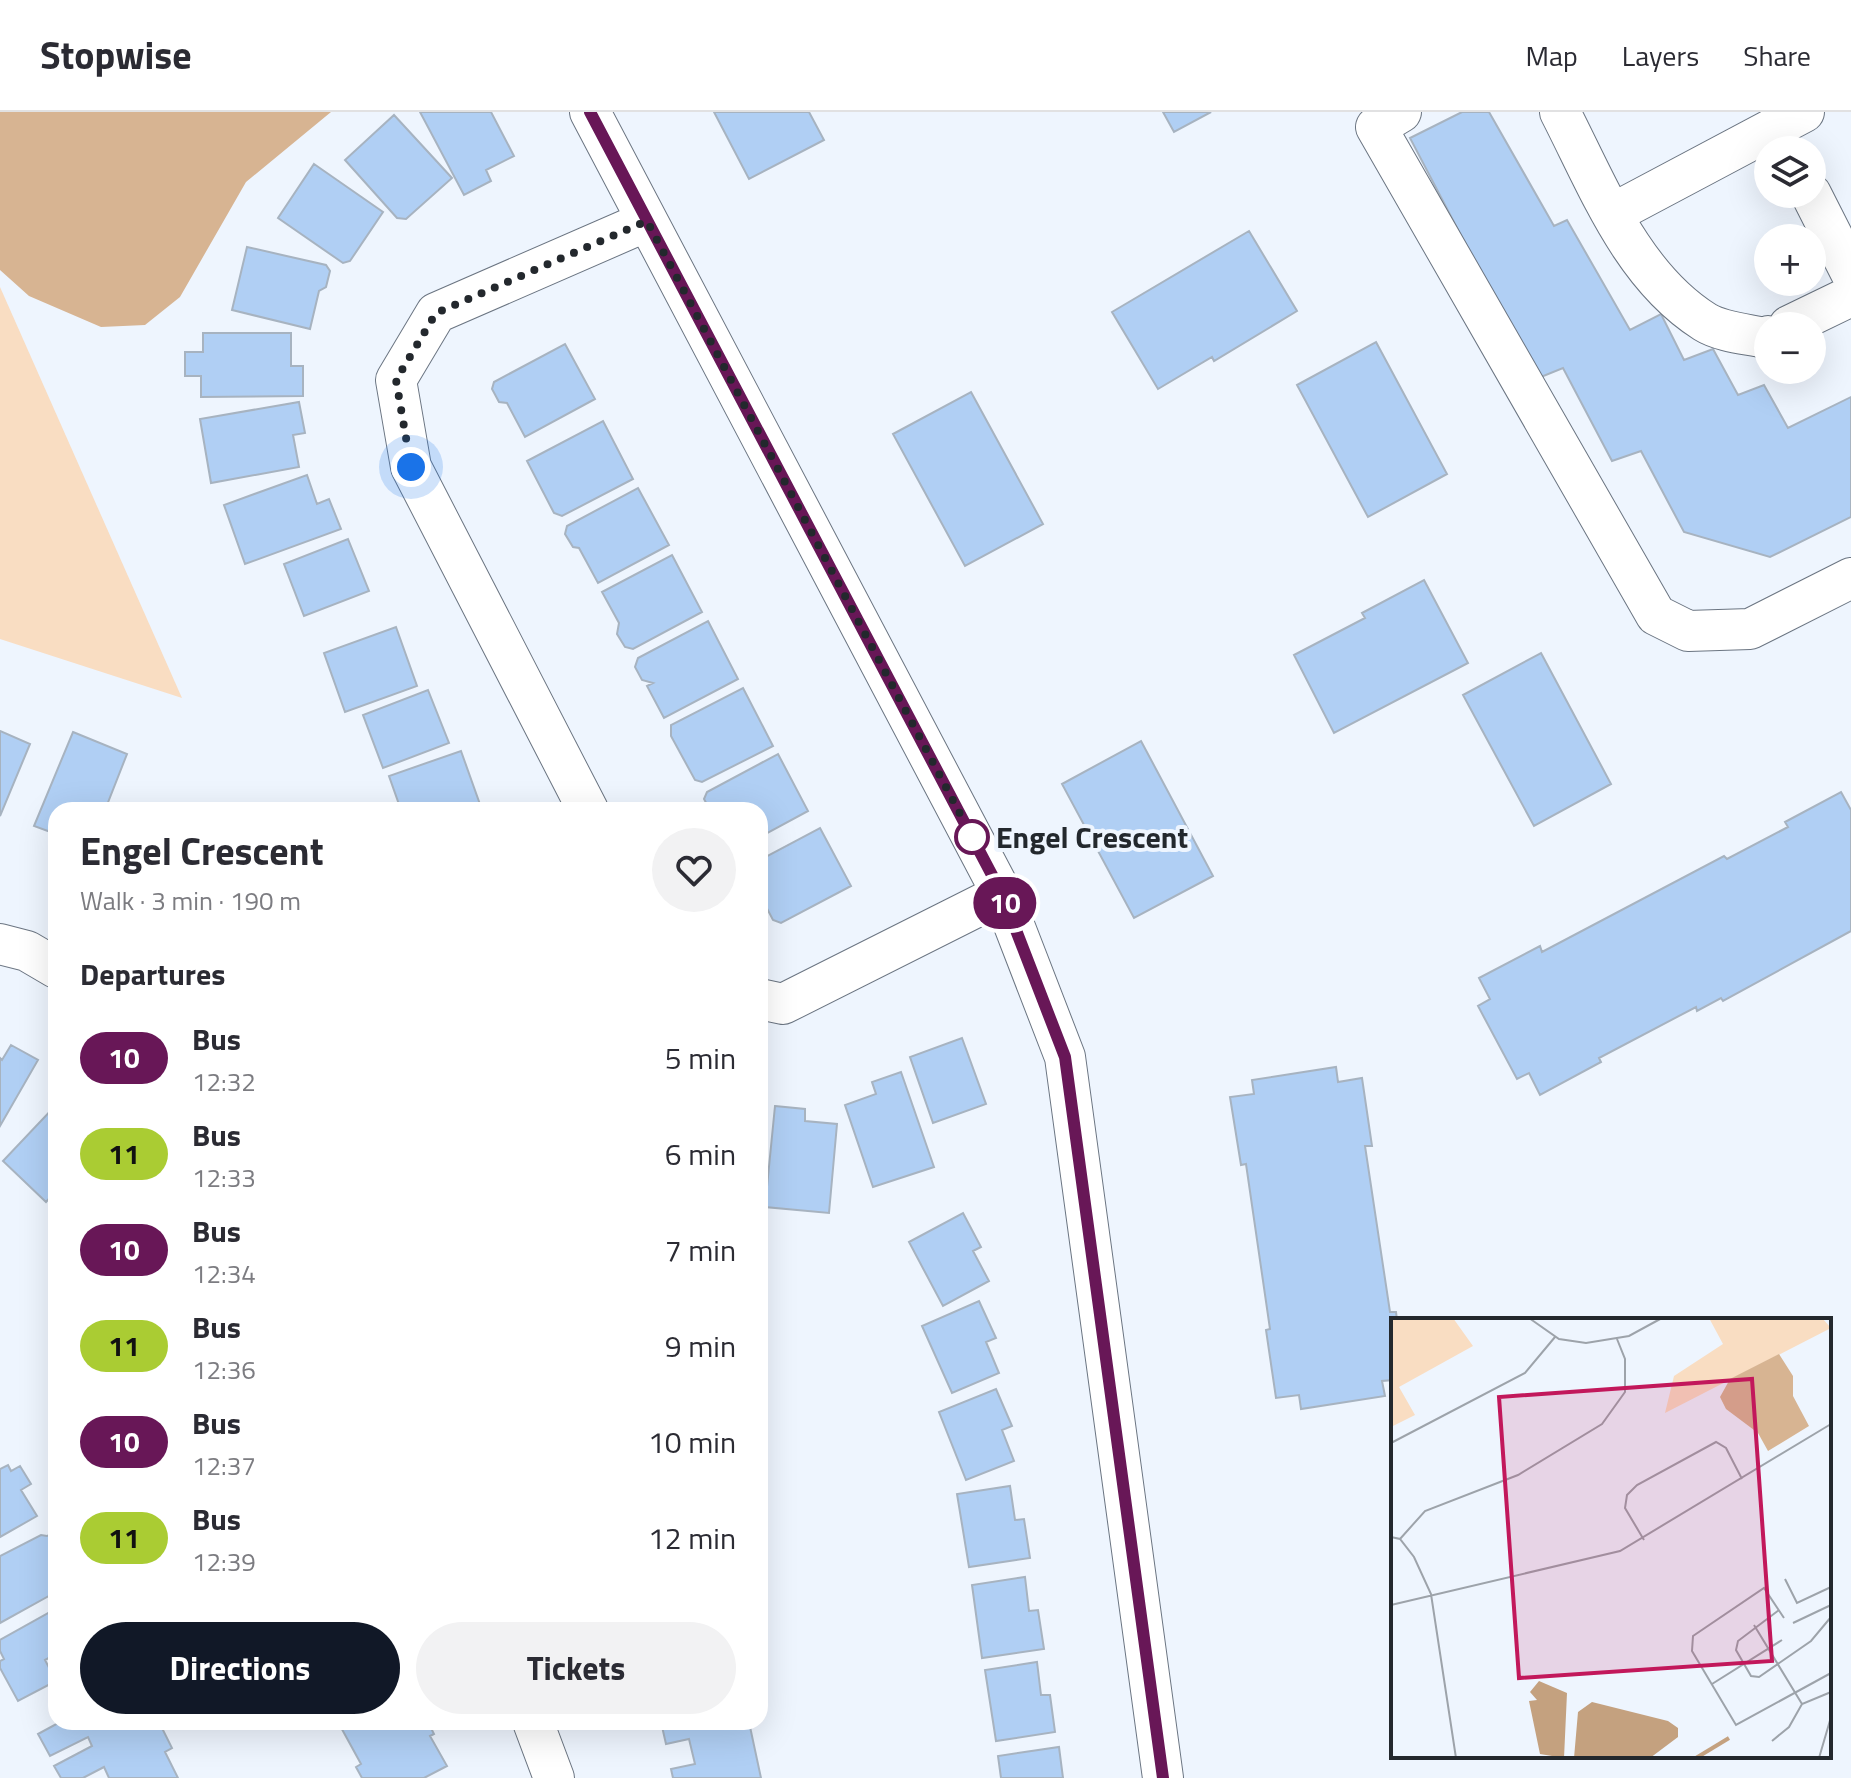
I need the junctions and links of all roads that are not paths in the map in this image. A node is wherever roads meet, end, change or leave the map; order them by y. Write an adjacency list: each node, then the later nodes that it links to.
1 (590, 112): 7 (street)
2 (1401, 112): 12 (street)
3 (1560, 112): 6 (street)
4 (1785, 125): 6 (street)
5 (1818, 208): 8 (street)
6 (1612, 214): 11 (street)
7 (647, 221): 13 (street); 14 (street)
8 (1851, 273)
9 (1851, 296): 10 (street)
10 (1818, 312)
11 (1754, 335)
12 (1851, 578)
13 (584, 802)
14 (1002, 894): 17 (street); 20 (street)
15 (0, 944): 16 (street)
16 (48, 963)
17 (768, 1001)
18 (536, 1730): 19 (street)
19 (554, 1778)
20 (1163, 1778)

